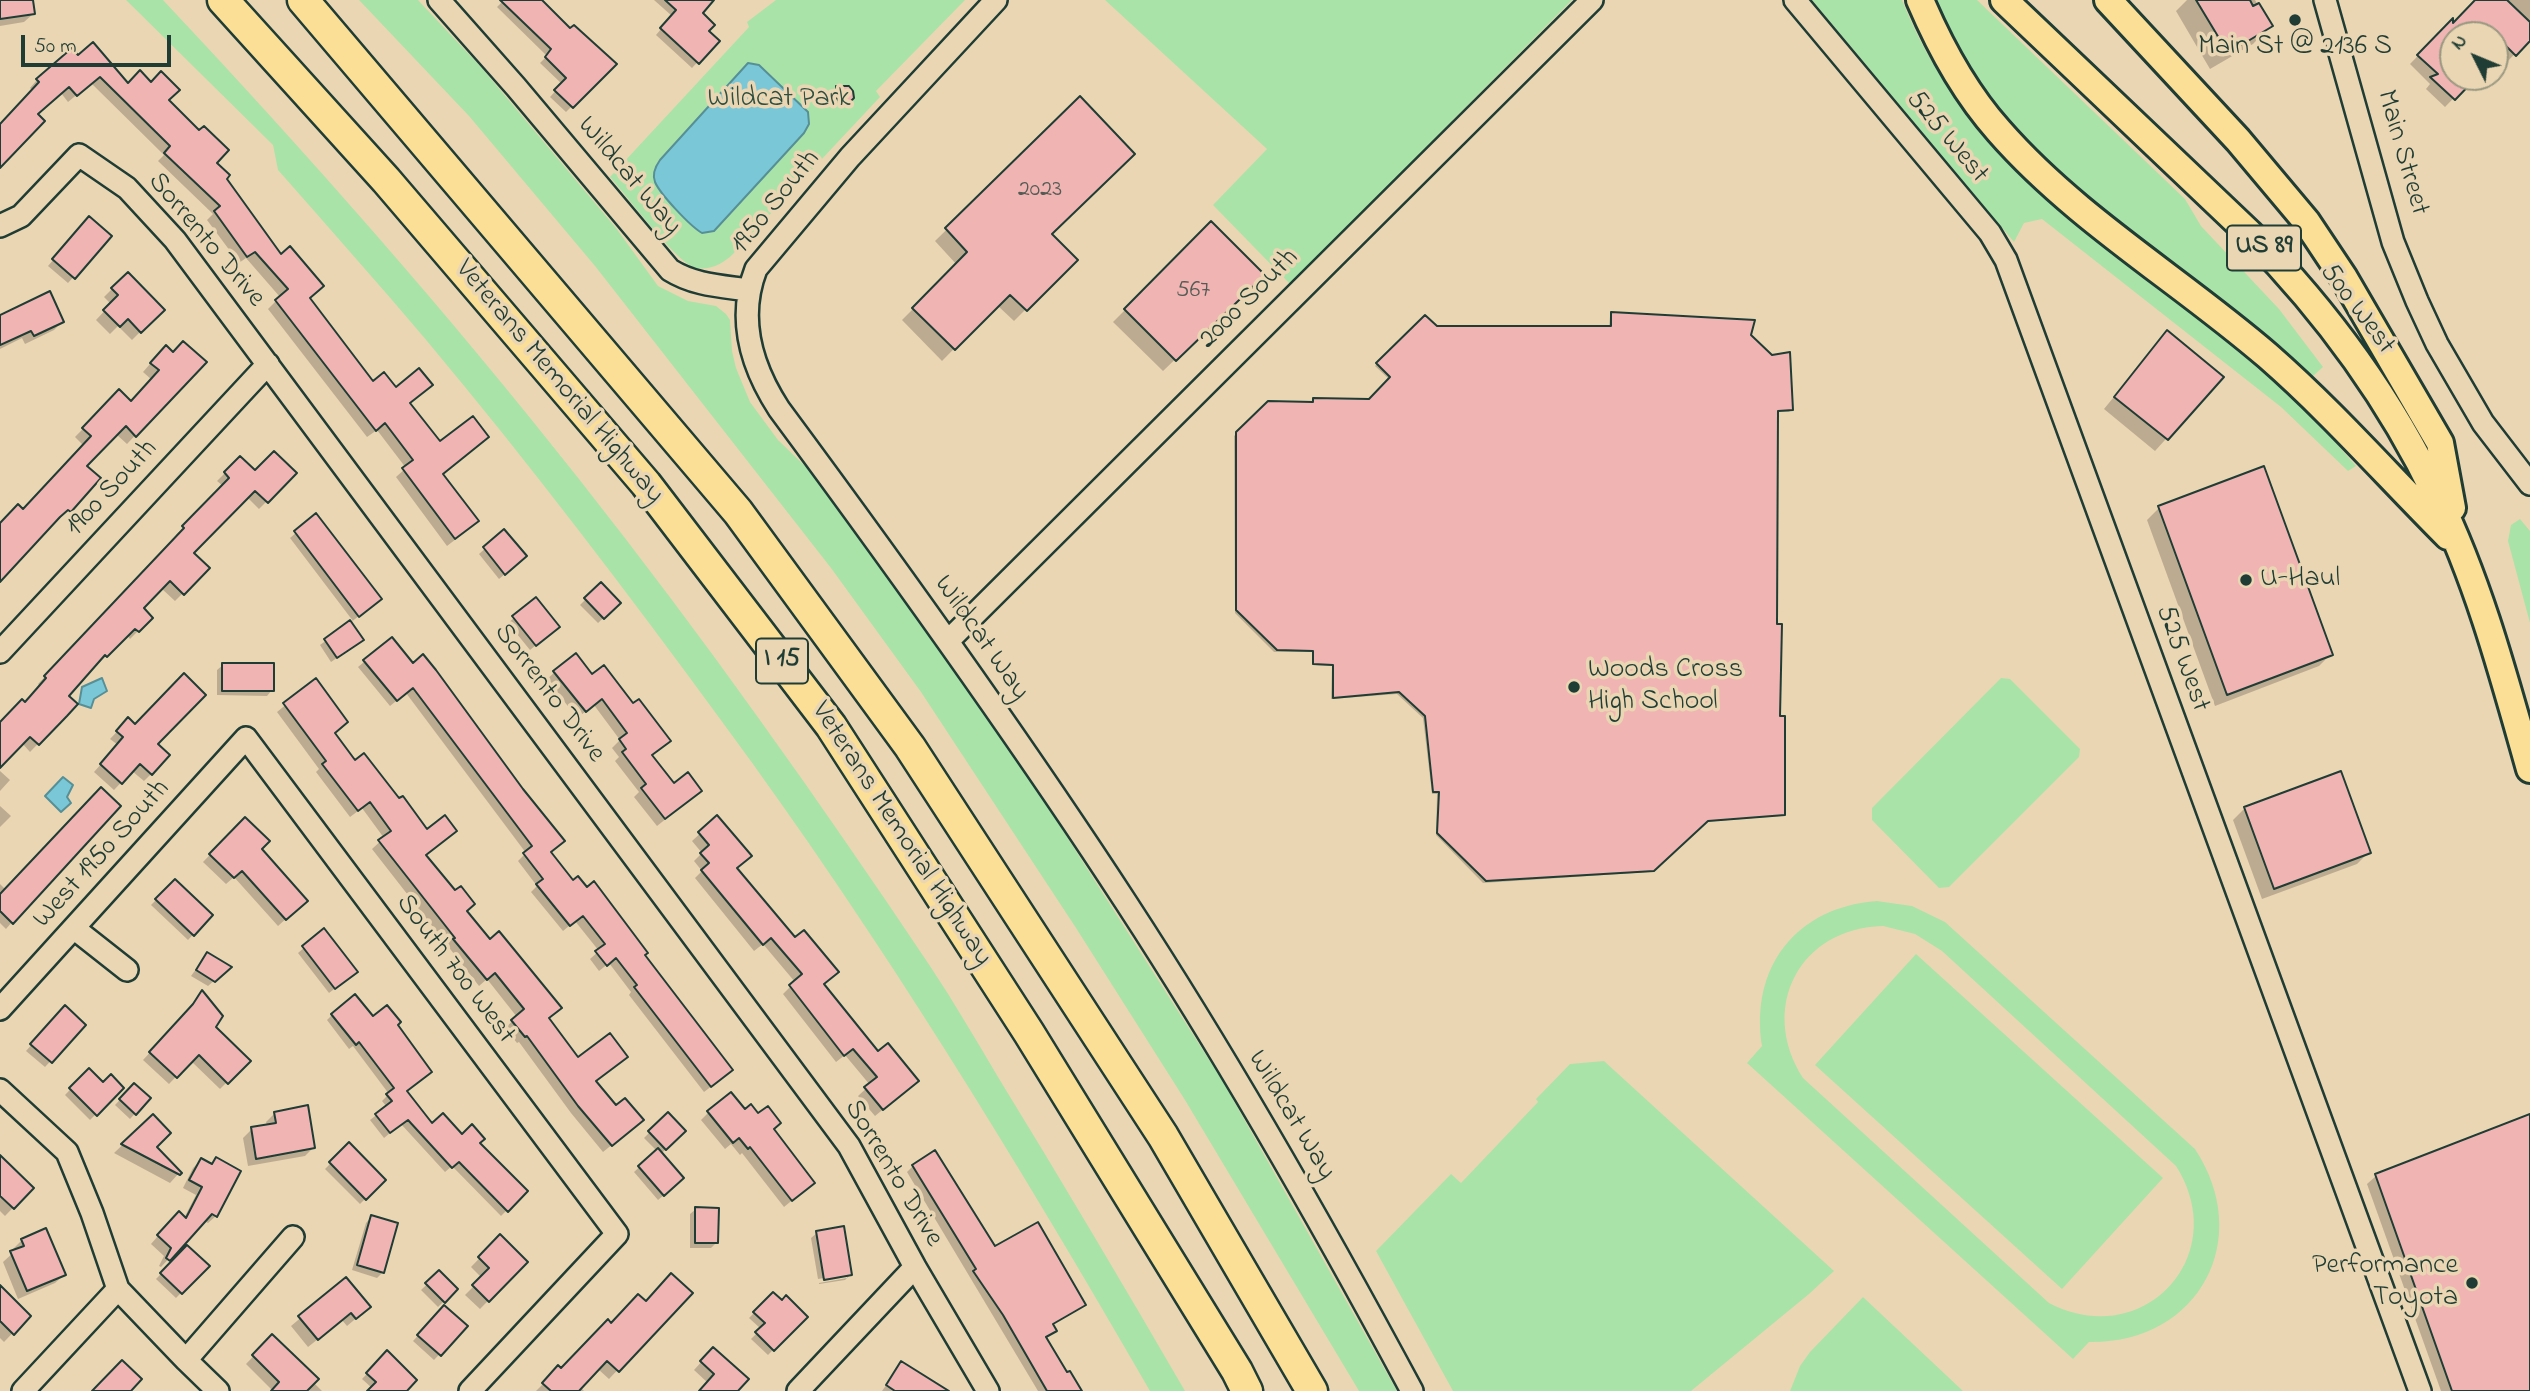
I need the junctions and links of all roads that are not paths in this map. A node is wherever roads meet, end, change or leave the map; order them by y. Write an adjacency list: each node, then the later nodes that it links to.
1 (223, 0): 34 (highway, Veterans Memorial Highway / I 15)
2 (303, 0): 35 (highway, Veterans Memorial Highway / I 15)
3 (439, 0): 13 (street, Wildcat Way)
4 (996, 0): 13 (street, 1950 South)
5 (1592, 0): 17 (street, 2000 South)
6 (1795, 0): 37 (street, 525 West)
7 (1920, 0): 16 (main road)
8 (2004, 0): 16 (main road, 500 West / US 89)
9 (2108, 0): 16 (main road)
10 (2325, 0): 12 (street, Main Street)
11 (0, 226): 14 (street, Sorrento Drive)
12 (2393, 242): 15 (street, 500 West)
13 (748, 290): 17 (street, Wildcat Way)
14 (268, 364): 18 (street, 1900 South); 26 (street, Sorrento Drive)
15 (2530, 484)
16 (2459, 548): 20 (main road, US 89)
17 (949, 640): 36 (street, Wildcat Way)
18 (0, 652)
19 (246, 738): 21 (street, West 1950 South); 31 (street, South 700 West)
20 (2530, 769)
21 (75, 929): 22 (street); 23 (street, West 1950 South)
22 (127, 970)
23 (0, 1009)
24 (0, 1090): 27 (street)
25 (293, 1237): 28 (street)
26 (915, 1267): 32 (street); 33 (street, Sorrento Drive)
27 (118, 1289): 28 (street); 29 (street)
28 (186, 1360): 30 (street)
29 (23, 1391)
30 (218, 1391)
31 (470, 1391)
32 (798, 1391)
33 (988, 1391)
34 (1247, 1391)
35 (1312, 1391)
36 (1412, 1391)
37 (2420, 1391)

